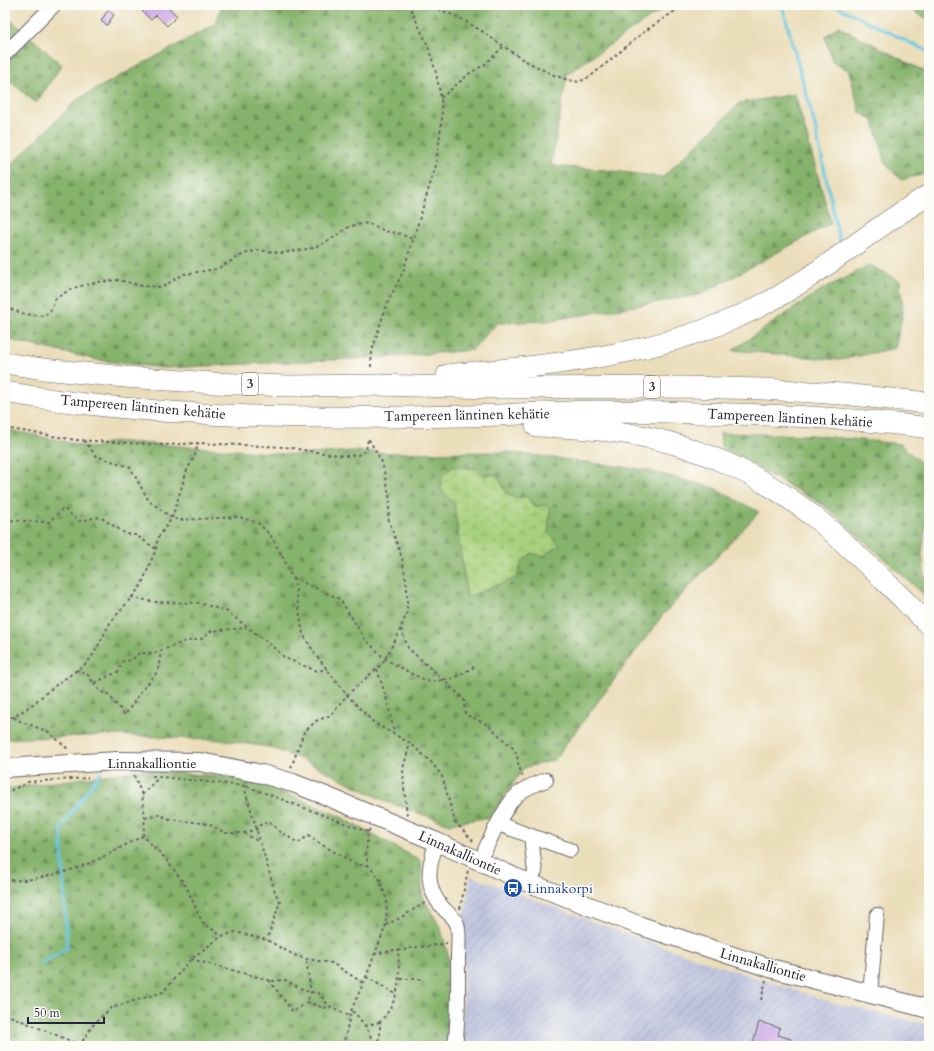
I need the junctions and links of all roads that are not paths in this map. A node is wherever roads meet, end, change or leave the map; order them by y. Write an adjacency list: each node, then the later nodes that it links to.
1 (54, 5): 2 (street)
2 (5, 54)
3 (929, 195): 5 (highway)
4 (5, 363): 5 (highway, Tampereen läntinen kehätie / 3)
5 (373, 376): 7 (highway, Tampereen läntinen kehätie / 3)
6 (5, 392): 8 (highway, Tampereen läntinen kehätie / 3)
7 (929, 403)
8 (466, 416): 9 (highway, Tampereen läntinen kehätie / 3); 10 (highway)
9 (929, 428)
10 (929, 624)
11 (5, 768): 15 (main road, Linnakalliontie)
12 (546, 780): 13 (street)
13 (498, 824): 14 (street); 16 (street)
14 (531, 836): 17 (street); 18 (street)
15 (437, 842): 20 (main road, Linnakalliontie); 22 (street)
16 (481, 848)
17 (570, 850)
18 (535, 872)
19 (877, 915): 20 (street)
20 (870, 994): 21 (main road, Linnakalliontie)
21 (929, 1009)
22 (455, 1046)

